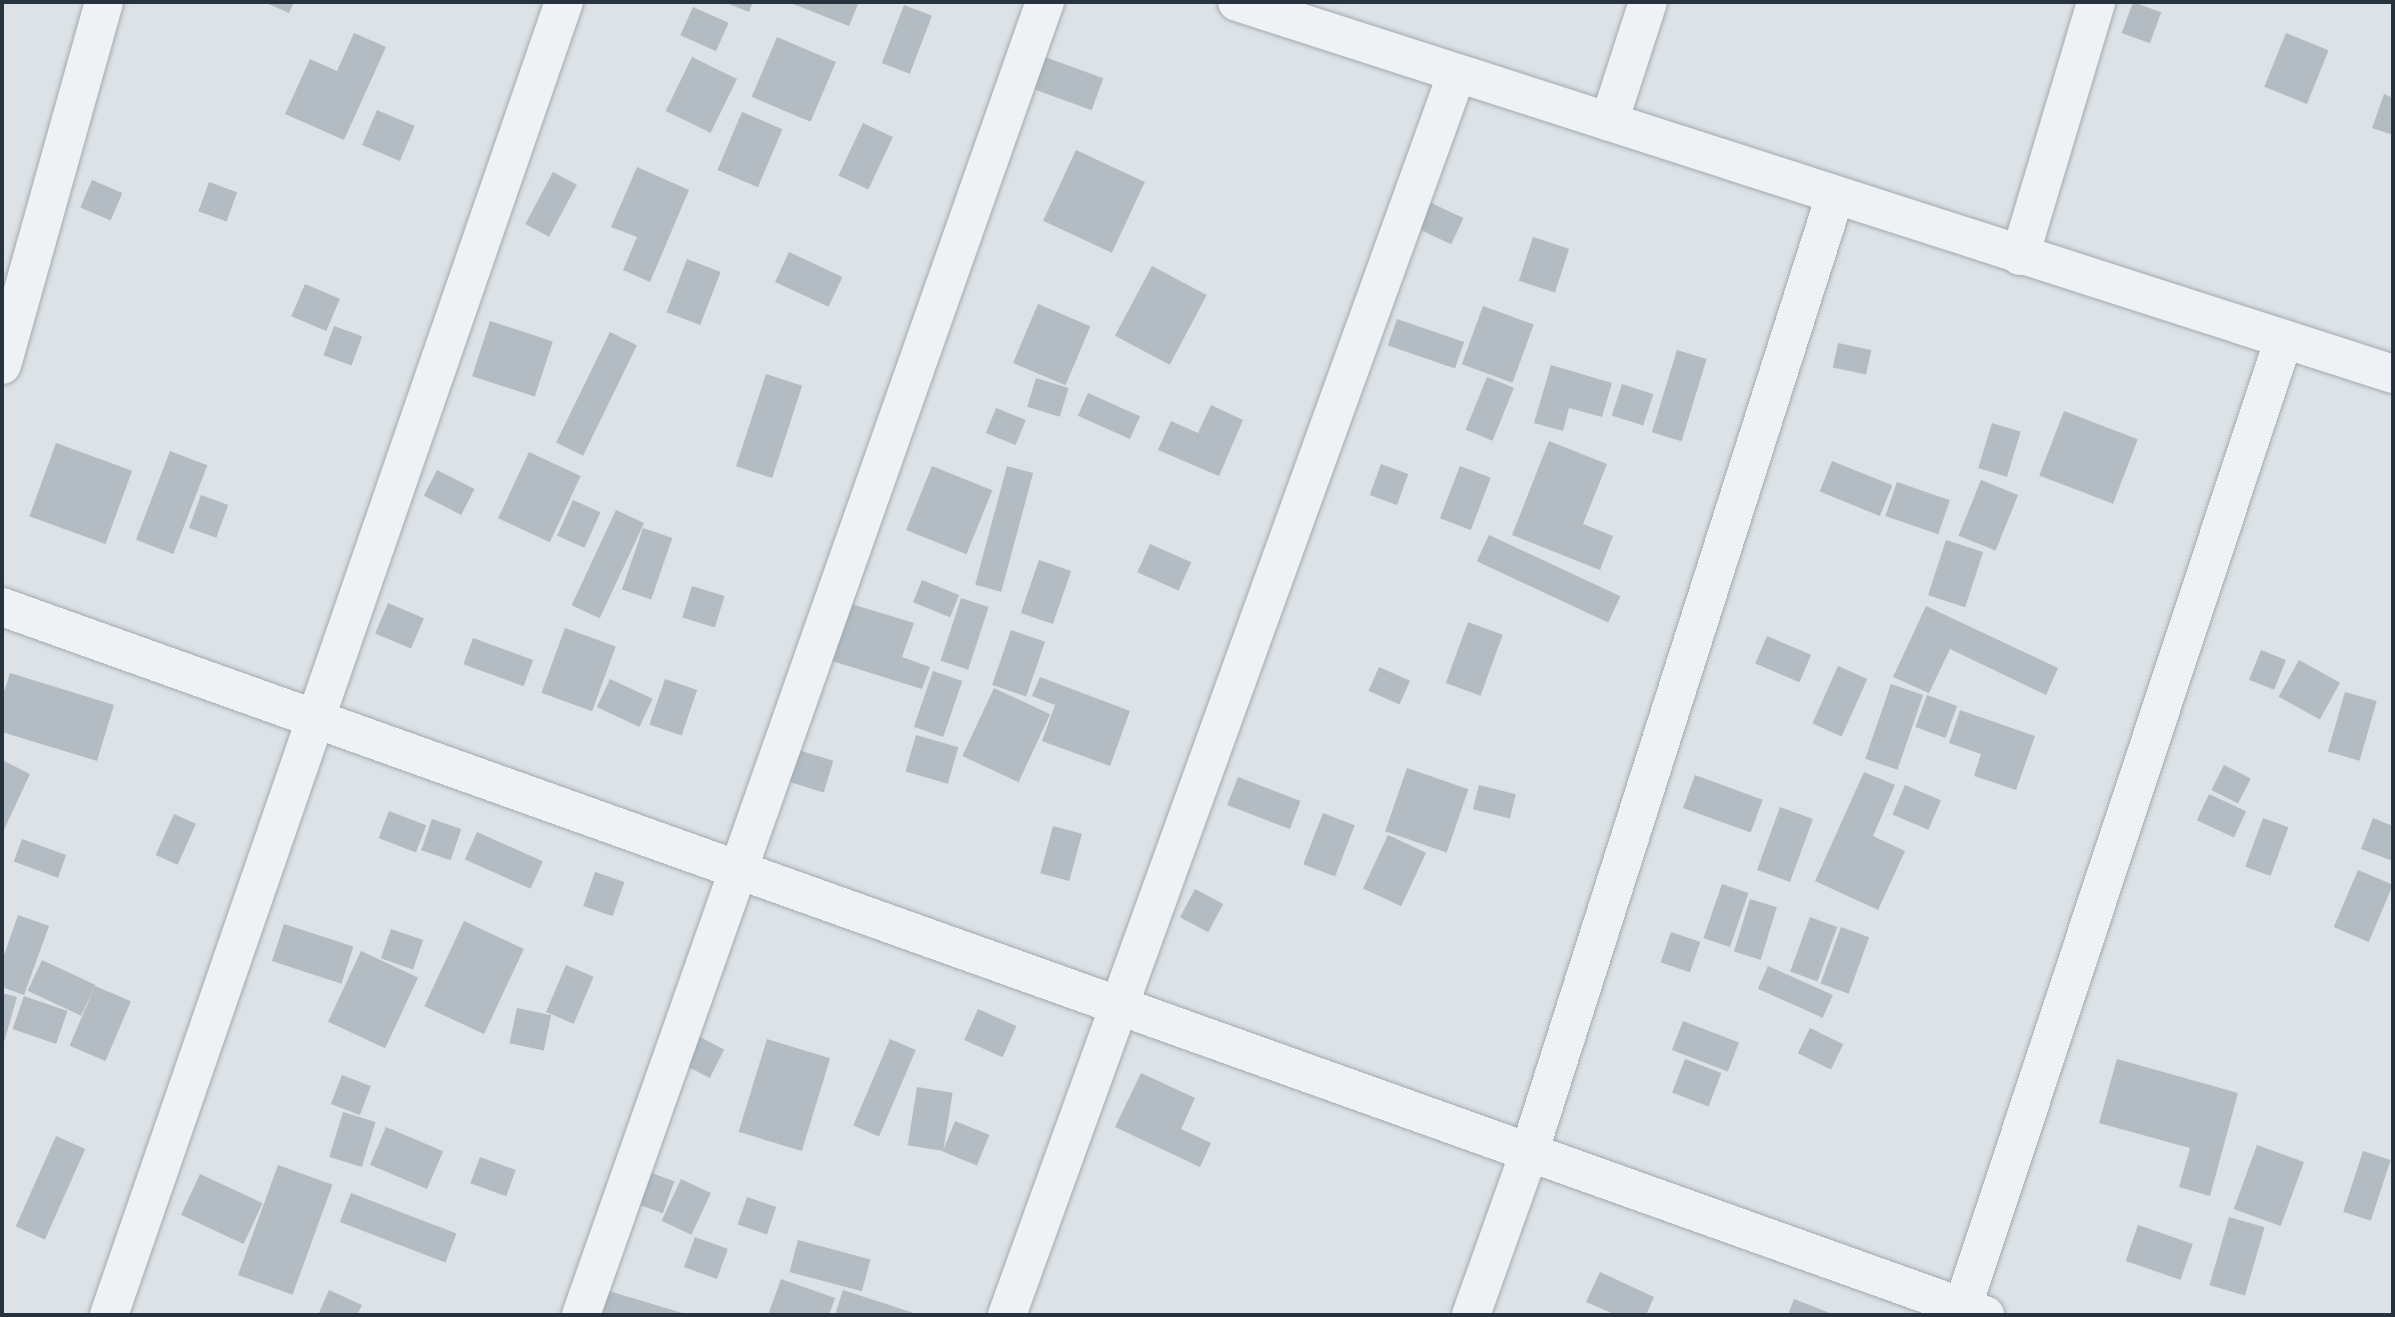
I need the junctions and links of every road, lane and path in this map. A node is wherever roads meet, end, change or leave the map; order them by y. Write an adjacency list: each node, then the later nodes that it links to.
1 (104, 2): 12 (street)
2 (564, 2): 15 (street)
3 (1045, 2): 16 (street)
4 (1237, 2): 7 (street)
5 (1648, 2): 8 (street)
6 (2096, 2): 10 (street)
7 (1457, 73): 8 (street); 17 (street)
8 (1609, 122): 9 (street)
9 (1835, 196): 10 (street); 18 (street)
10 (2020, 256): 11 (street)
11 (2283, 341): 13 (street); 19 (street)
12 (2, 365)
13 (2393, 374)
14 (2, 607): 15 (street)
15 (317, 720): 16 (street); 20 (street)
16 (739, 871): 17 (street); 21 (street)
17 (1118, 1006): 18 (street); 22 (street)
18 (1529, 1153): 19 (street); 23 (street)
19 (1969, 1313)
20 (109, 1315)
21 (581, 1315)
22 (1007, 1315)
23 (1471, 1315)

